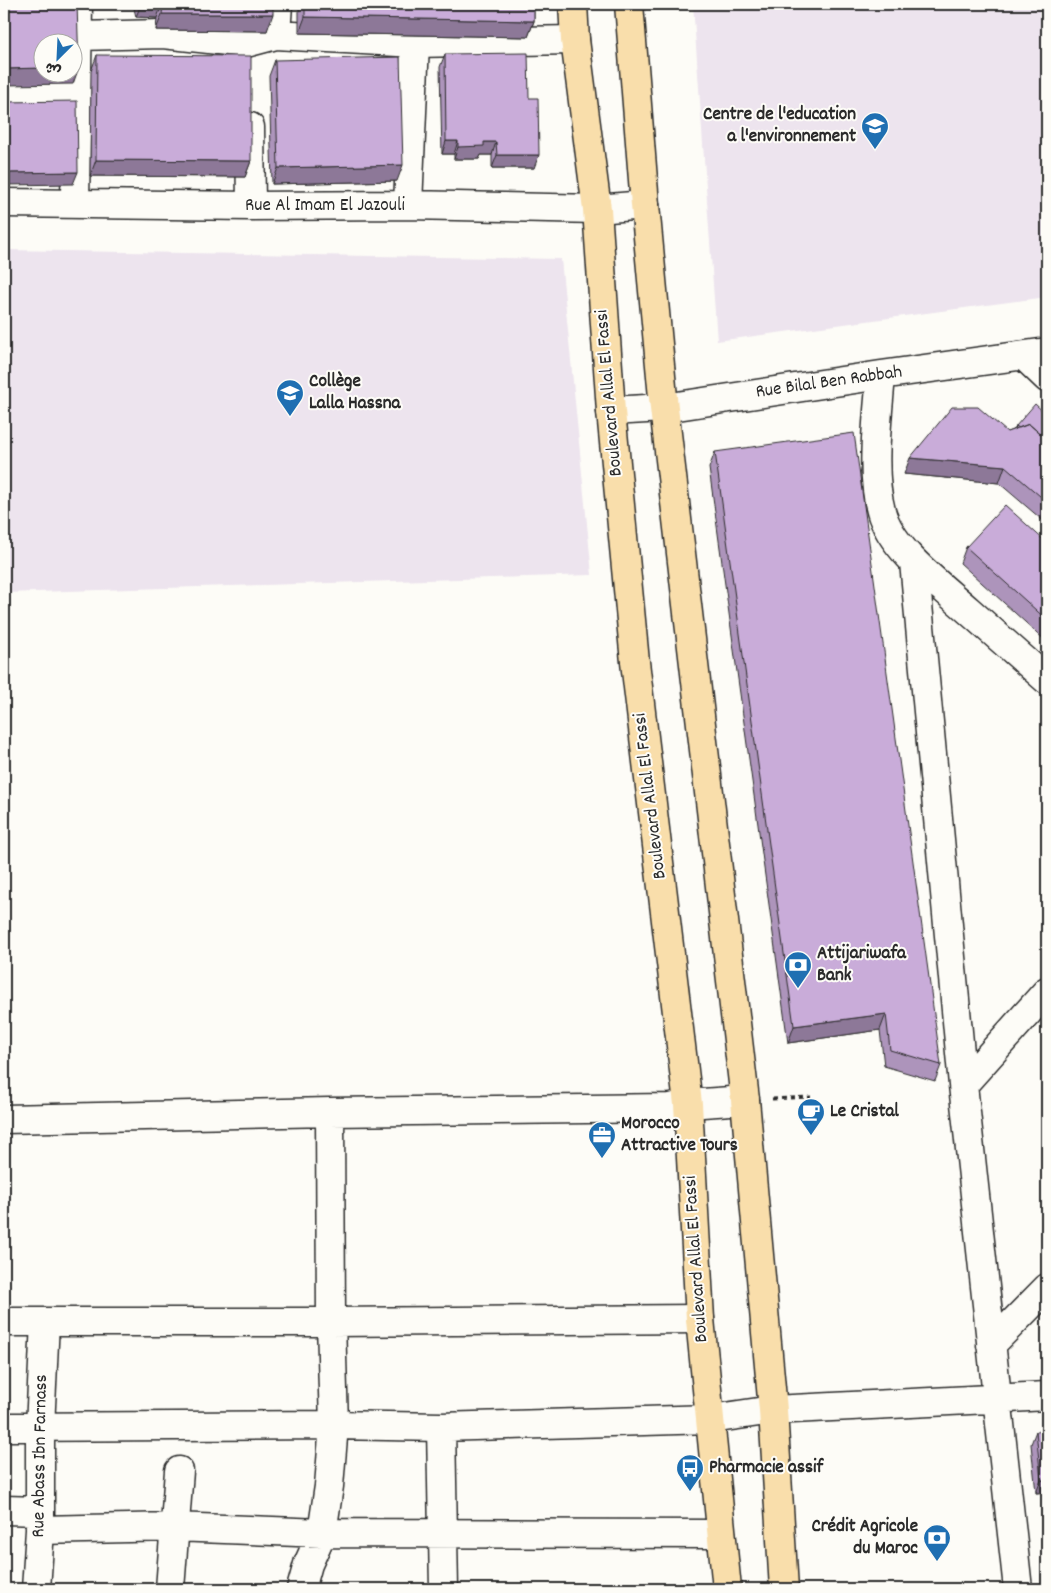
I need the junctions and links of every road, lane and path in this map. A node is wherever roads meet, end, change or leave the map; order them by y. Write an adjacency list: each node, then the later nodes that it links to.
1 (78, 4): 5 (street)
2 (278, 4): 6 (street)
3 (573, 4): 8 (main road, Boulevard Allal El Fassi)
4 (630, 4): 17 (main road)
5 (78, 32)
6 (276, 35): 7 (street); 9 (street)
7 (82, 36)
8 (575, 40): 9 (street); 19 (main road, Boulevard Allal El Fassi)
9 (415, 44): 16 (street)
10 (77, 82): 12 (street)
11 (4, 96): 12 (street)
12 (76, 98): 15 (street)
13 (250, 103): 18 (street)
14 (4, 203): 15 (street, Rue Al Imam El Jazouli)
15 (75, 203): 18 (street, Rue Al Imam El Jazouli)
16 (408, 205): 18 (street, Rue Al Imam El Jazouli); 19 (street, Rue Al Imam El Jazouli)
17 (645, 205): 19 (street, Rue Al Imam El Jazouli); 23 (main road)
18 (250, 206)
19 (597, 209): 24 (main road, Boulevard Allal El Fassi)
20 (1036, 354): 21 (street, Rue Bilal Ben Rabbah); 22 (street)
21 (881, 374): 23 (street, Rue Bilal Ben Rabbah); 25 (street)
22 (1047, 378)
23 (664, 408): 24 (street, Rue Bilal Ben Rabbah); 30 (main road)
24 (611, 411): 31 (main road, Boulevard Allal El Fassi)
25 (914, 562): 26 (street); 28 (street)
26 (1047, 680)
27 (1047, 991): 28 (street)
28 (963, 1085): 39 (street)
29 (811, 1097): 30 (path)
30 (745, 1100): 31 (street); 42 (main road)
31 (688, 1104): 32 (street); 35 (main road, Boulevard Allal El Fassi)
32 (330, 1112): 33 (street); 38 (street)
33 (4, 1119)
34 (1047, 1288): 39 (street)
35 (700, 1319): 38 (street); 43 (main road, Boulevard Allal El Fassi)
36 (4, 1322): 37 (street)
37 (45, 1322): 38 (street); 46 (street, Rue Abass Ibn Farnass)
38 (331, 1322): 44 (street)
39 (991, 1345): 41 (street)
40 (1047, 1396): 41 (street)
41 (997, 1399): 42 (street); 61 (street)
42 (773, 1410): 43 (street); 60 (main road)
43 (711, 1419): 47 (street); 54 (main road, Boulevard Allal El Fassi)
44 (334, 1425): 46 (street); 47 (street); 52 (street)
45 (4, 1427): 46 (street)
46 (40, 1427): 50 (street, Rue Abass Ibn Farnass)
47 (441, 1427): 53 (street)
48 (179, 1472): 51 (street)
49 (4, 1510): 50 (street)
50 (40, 1521): 51 (street); 55 (street, Rue Abass Ibn Farnass)
51 (174, 1527): 52 (street); 56 (street)
52 (322, 1533): 53 (street); 57 (street)
53 (443, 1533): 54 (street); 58 (street)
54 (721, 1534): 59 (main road, Boulevard Allal El Fassi)
55 (36, 1589)
56 (170, 1589)
57 (301, 1589)
58 (444, 1589)
59 (727, 1589)
60 (784, 1589)
61 (1018, 1589)

